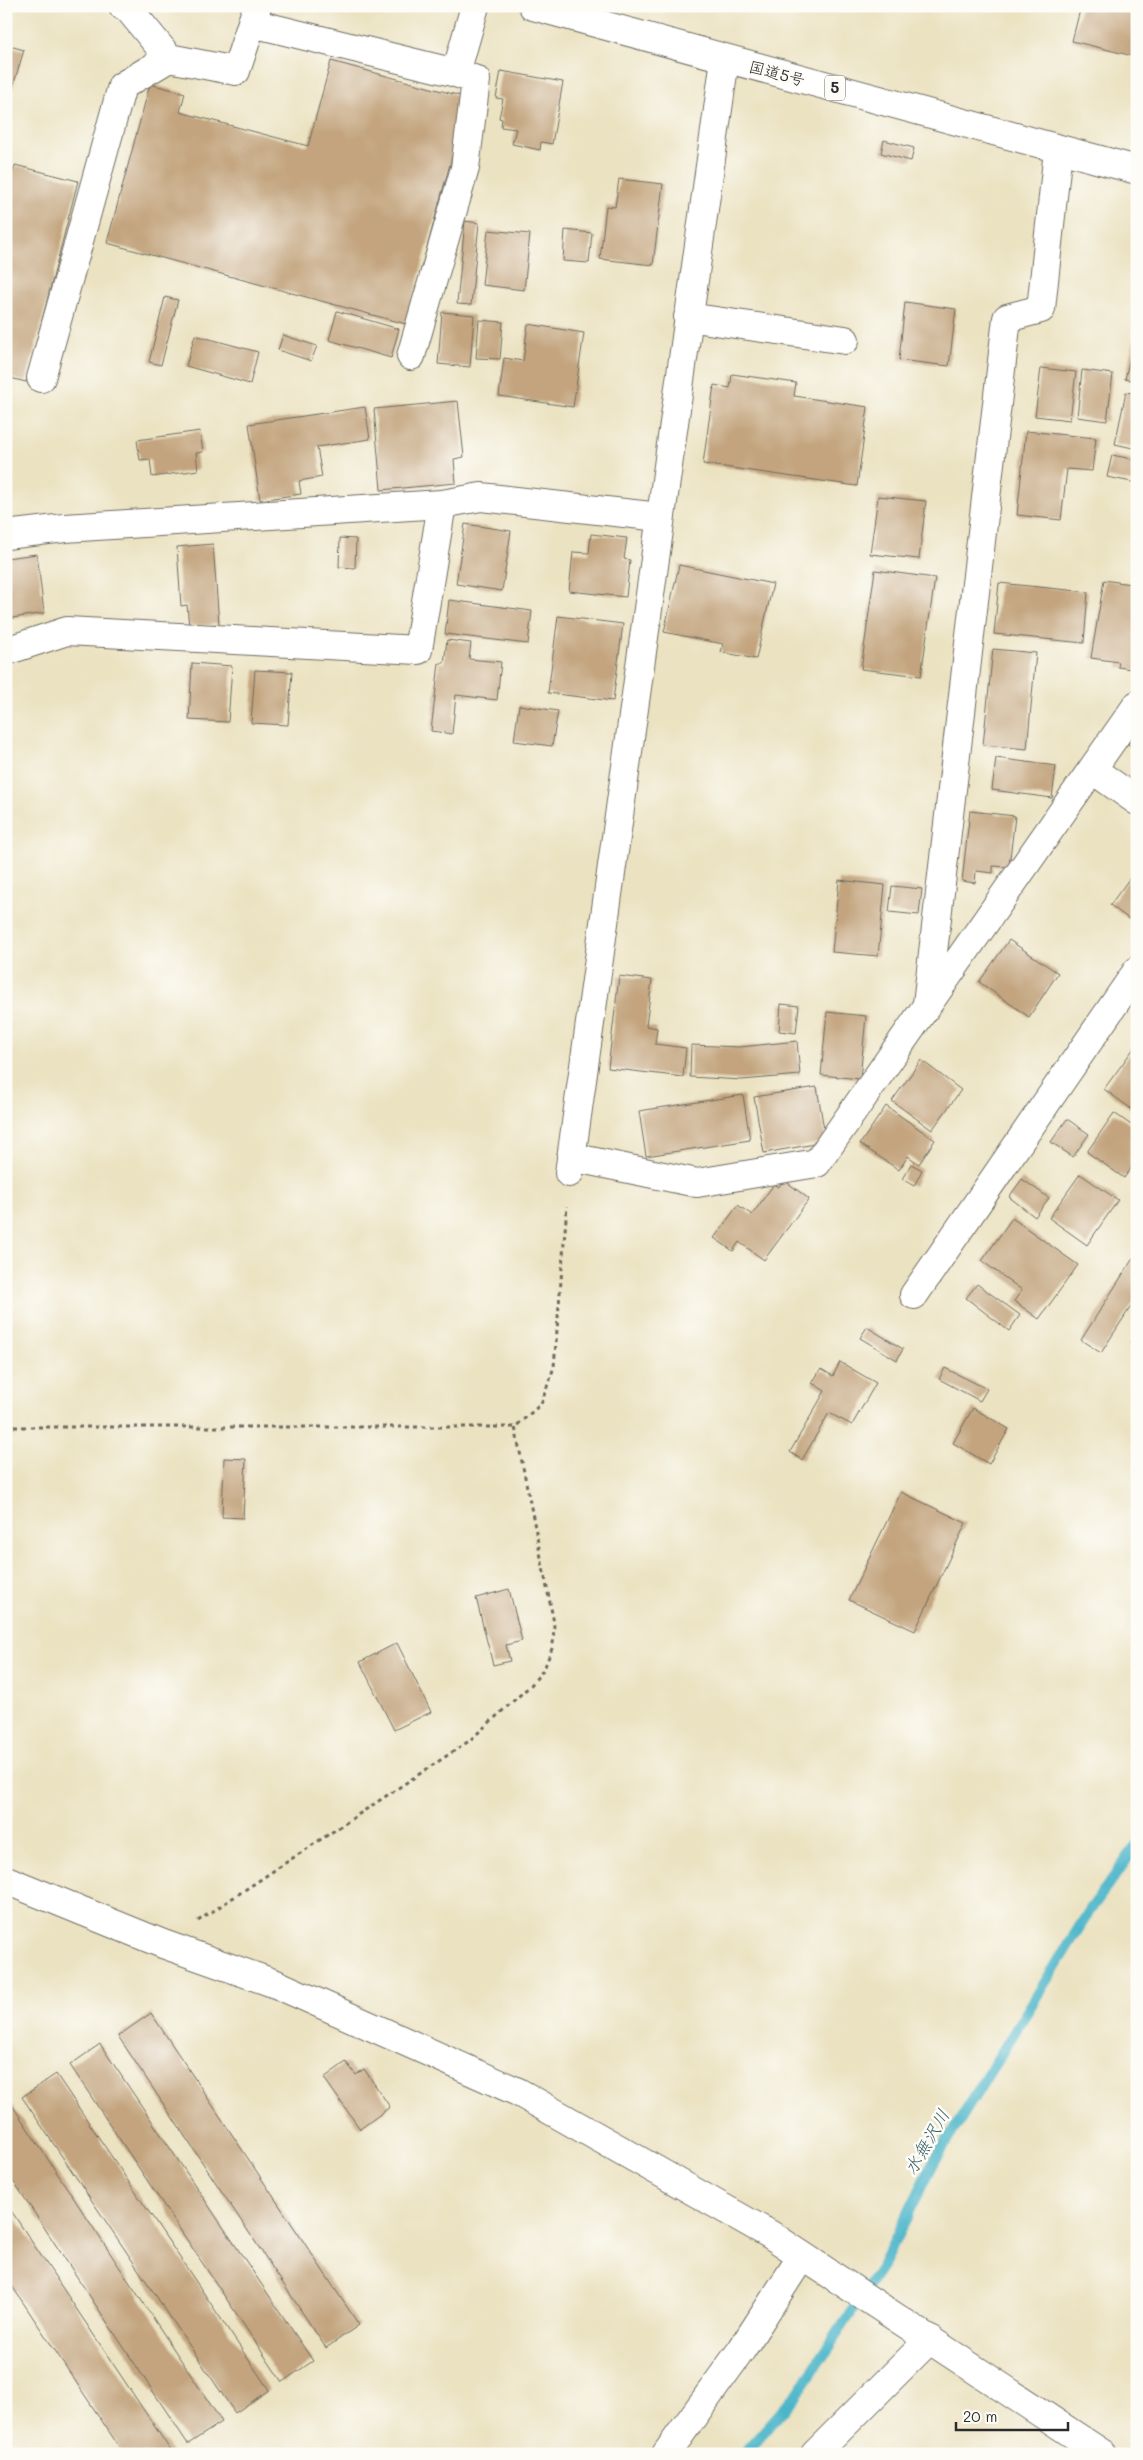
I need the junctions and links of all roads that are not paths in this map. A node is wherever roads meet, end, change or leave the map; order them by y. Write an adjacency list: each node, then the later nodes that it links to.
1 (122, 6): 5 (main road)
2 (475, 6): 7 (main road)
3 (533, 6): 6 (main road, 国道5号 / 5)
4 (254, 15): 5 (main road); 7 (main road)
5 (169, 58): 13 (main road)
6 (725, 59): 8 (main road, 国道5号 / 5); 10 (main road)
7 (456, 72): 12 (main road)
8 (1058, 150): 9 (main road, 国道5号 / 5); 22 (main road)
9 (1137, 170)
10 (688, 317): 11 (main road); 15 (main road)
11 (845, 340)
12 (411, 356)
13 (41, 378)
14 (442, 504): 15 (main road); 16 (main road); 17 (main road)
15 (660, 517): 22 (main road)
16 (6, 536)
17 (6, 651)
18 (1137, 705): 19 (main road)
19 (1093, 770): 20 (main road); 22 (main road)
20 (1137, 801)
21 (1137, 971): 23 (main road)
22 (927, 1004)
23 (914, 1295)
24 (6, 1880): 25 (main road)
25 (813, 2263): 26 (main road); 27 (main road)
26 (930, 2339): 28 (main road); 29 (main road)
27 (666, 2454)
28 (815, 2454)
29 (1103, 2454)

